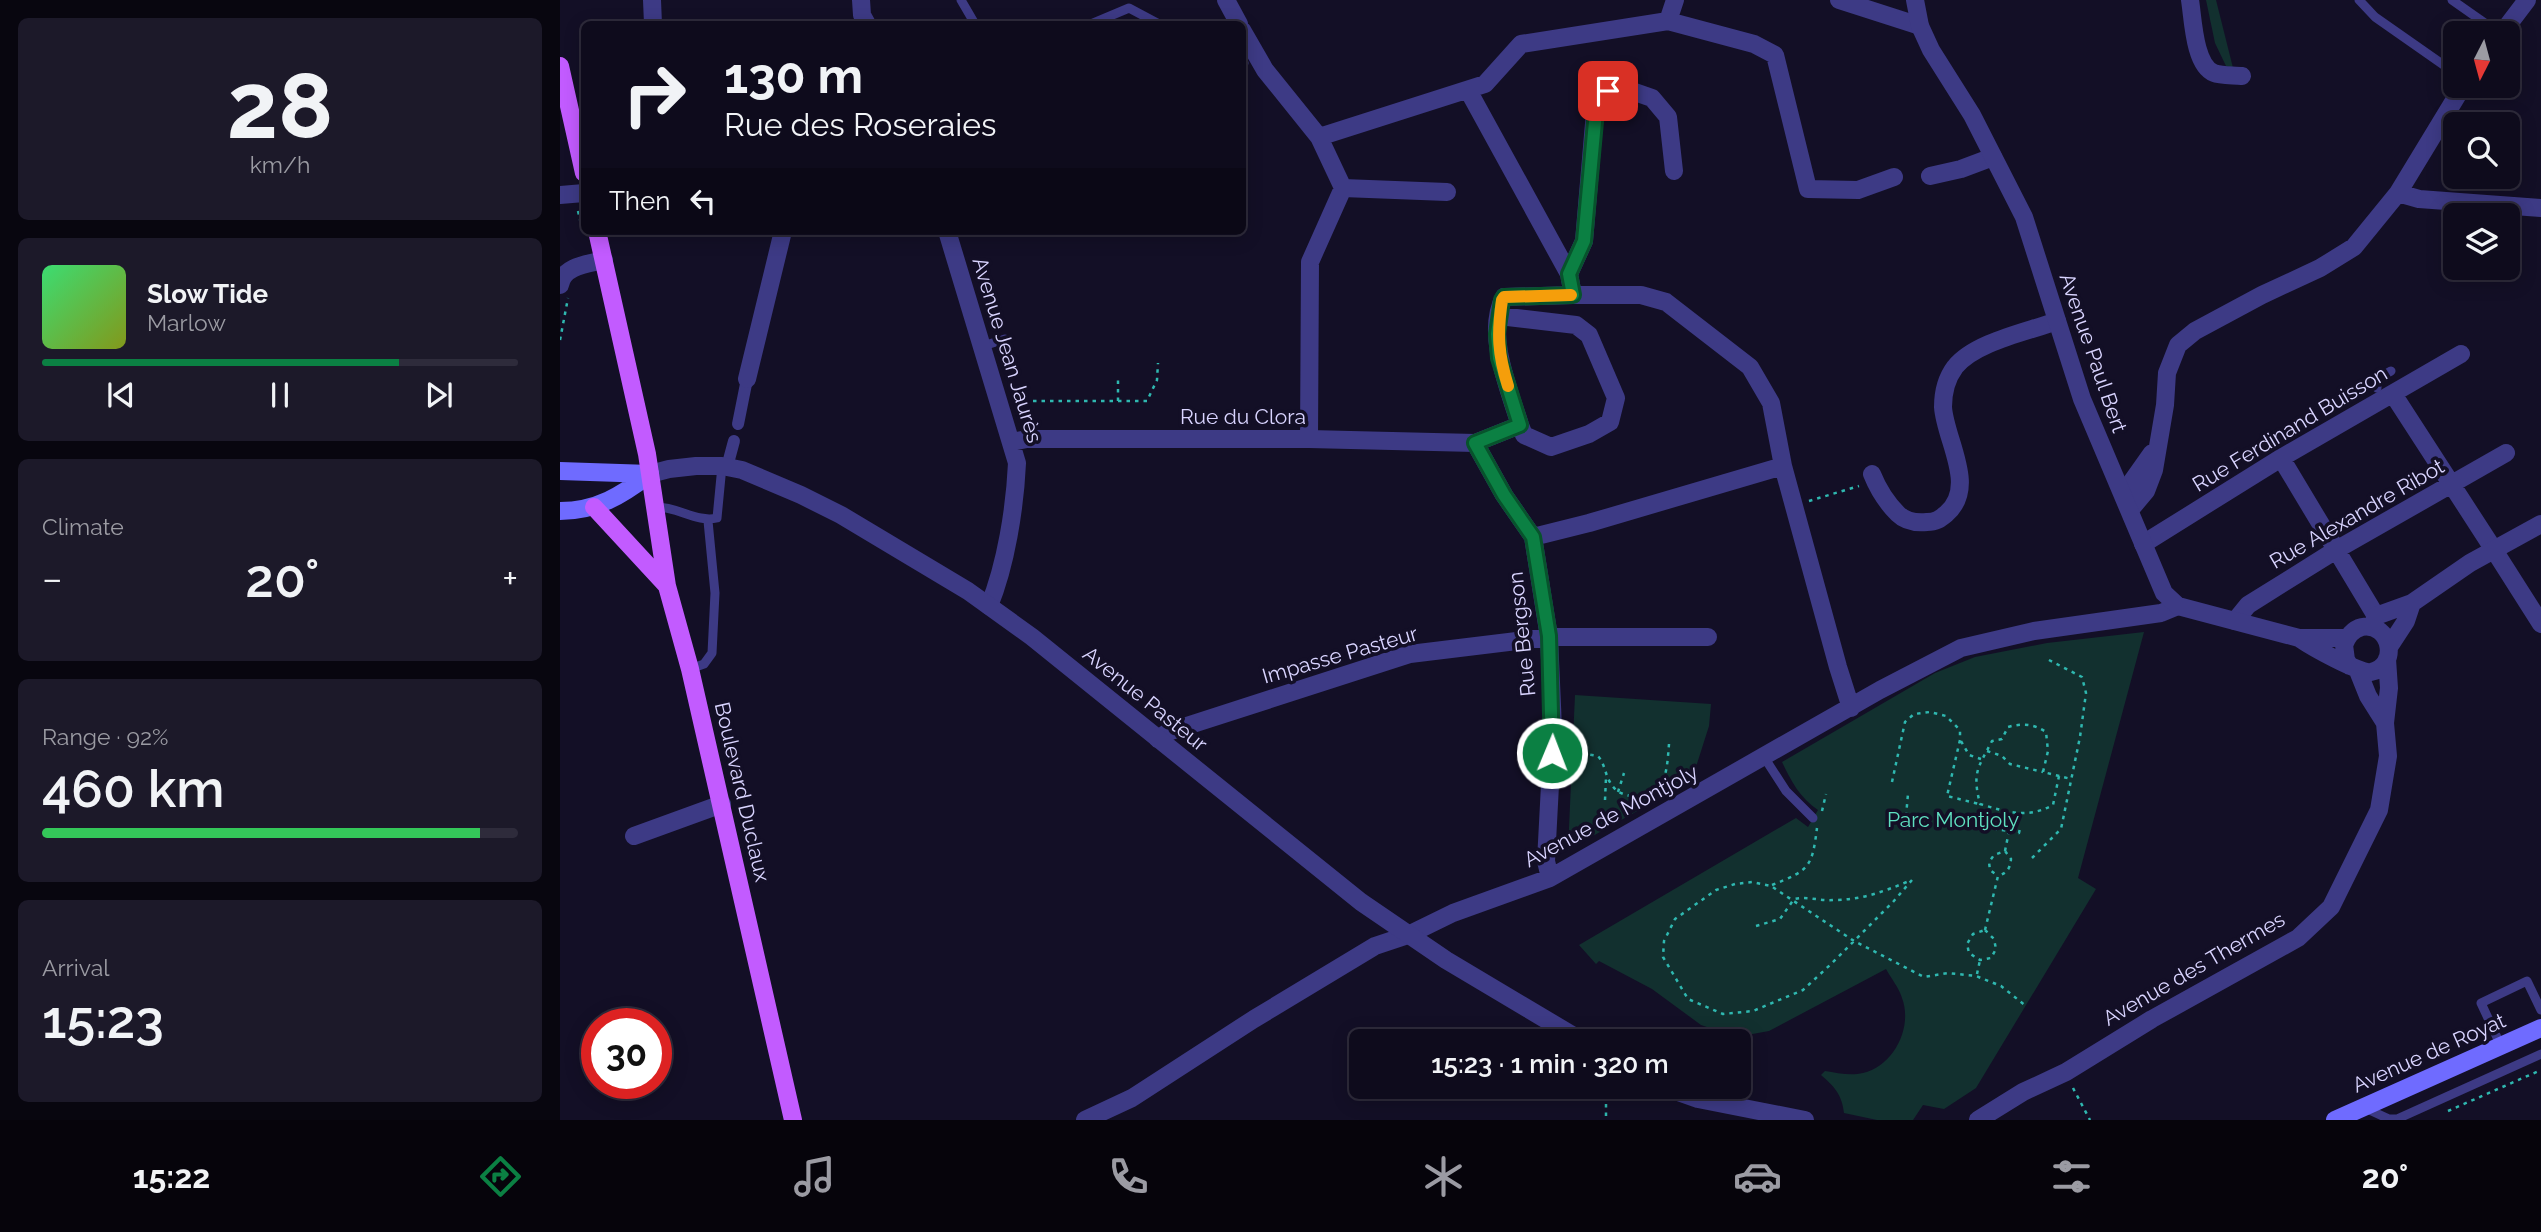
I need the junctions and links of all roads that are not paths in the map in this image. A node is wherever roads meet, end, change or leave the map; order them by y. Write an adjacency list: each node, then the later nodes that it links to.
1 (652, 0): 12 (street)
2 (861, 0): 13 (street)
3 (961, 0): 14 (lane)
4 (1226, 0): 17 (street)
5 (1675, 0): 18 (street)
6 (1839, 0): 21 (street)
7 (1915, 0): 21 (street, Avenue Paul Bert)
8 (2190, 0): 25 (street)
9 (2359, 0): 23 (lane)
10 (2452, 0): 19 (lane)
11 (2527, 0): 20 (street)
12 (653, 21)
13 (865, 21)
14 (973, 21)
15 (1098, 21): 16 (lane)
16 (1153, 21)
17 (1237, 21)
18 (1668, 21): 26 (street); 33 (street)
19 (2483, 21)
20 (2510, 21)
21 (1920, 26): 29 (street, Avenue Paul Bert)
22 (1246, 37): 28 (street)
23 (2443, 65)
24 (560, 66): 30 (main road)
25 (2242, 76)
26 (1468, 90): 28 (street); 44 (street)
27 (2456, 98): 37 (street)
28 (1319, 137): 34 (street)
29 (1993, 157): 32 (street); 48 (street, Avenue Paul Bert)
30 (581, 160)
31 (1674, 171): 44 (street)
32 (1930, 176)
33 (1894, 177)
34 (1343, 188): 35 (street); 57 (street)
35 (1447, 191)
36 (581, 192): 38 (street)
37 (2398, 193): 39 (street); 69 (street)
38 (560, 195)
39 (2541, 208)
40 (598, 235): 43 (main road, Boulevard Duclaux)
41 (782, 235): 53 (street)
42 (949, 235): 50 (street, Avenue Jean Jaurès)
43 (604, 261): 45 (street); 66 (main road, Boulevard Duclaux)
44 (1569, 274): 46 (street)
45 (565, 287)
46 (1573, 295): 47 (street); 64 (street)
47 (1499, 316): 56 (street); 56 (street)
48 (2057, 321): 67 (street); 69 (street, Avenue Paul Bert)
49 (1005, 338): 50 (lane)
50 (981, 346): 59 (street, Avenue Jean Jaurès)
51 (2461, 354): 54 (street, Rue Ferdinand Buisson)
52 (2391, 371): 54 (lane)
53 (747, 379): 55 (street)
54 (2385, 391): 62 (street, Rue Ferdinand Buisson); 68 (street)
55 (738, 424)
56 (1520, 425): 60 (street)
57 (1309, 439): 59 (street, Rue du Clora); 60 (street, Rue du Clora)
58 (734, 441): 63 (street)
59 (1011, 442): 81 (street, Avenue Jean Jaurès)
60 (1475, 443): 75 (street, Rue Bergson)
61 (2506, 453): 68 (street, Rue Alexandre Ribot)
62 (2281, 458): 76 (street, Rue Ferdinand Buisson); 77 (street)
63 (724, 466): 66 (street, Avenue Pasteur); 73 (lane); 81 (street, Avenue Pasteur)
64 (1783, 466): 75 (street); 93 (street)
65 (560, 471): 66 (main road)
66 (650, 474): 70 (main road, Boulevard Duclaux); 71 (main road)
67 (1873, 478)
68 (2453, 484): 77 (street, Rue Alexandre Ribot); 78 (street)
69 (2126, 502): 76 (street, Avenue Paul Bert)
70 (655, 507): 73 (lane); 79 (main road, Boulevard Duclaux)
71 (594, 508): 72 (main road); 79 (main road)
72 (560, 511)
73 (708, 521): 92 (lane)
74 (2541, 524): 78 (street)
75 (1533, 537): 86 (street, Rue Bergson)
76 (2143, 544): 82 (street, Avenue Paul Bert)
77 (2336, 550): 83 (street, Rue Alexandre Ribot); 84 (street)
78 (2494, 550): 80 (street); 85 (street)
79 (667, 586): 92 (main road, Boulevard Duclaux)
80 (2412, 603): 84 (street); 90 (street)
81 (989, 606): 95 (street, Avenue Pasteur)
82 (2178, 606): 83 (street); 93 (street, Avenue de Montjoly)
83 (2235, 621): 88 (street)
84 (2374, 622): 89 (street); 90 (street)
85 (2541, 624)
86 (1549, 636): 87 (street, Impasse Pasteur); 95 (street, Impasse Pasteur); 100 (street, Rue Bergson)
87 (1708, 637)
88 (2299, 638): 89 (street); 91 (street)
89 (2347, 638): 91 (street)
90 (2388, 653): 91 (street); 94 (street, Avenue des Thermes)
91 (2354, 668): 94 (street, Avenue des Thermes)
92 (690, 669): 97 (main road, Boulevard Duclaux)
93 (1851, 708): 96 (street, Avenue de Montjoly)
94 (2385, 723): 112 (street, Avenue des Thermes)
95 (1158, 739): 101 (street, Avenue Pasteur)
96 (1764, 757): 98 (lane); 100 (street, Avenue de Montjoly)
97 (722, 804): 99 (street); 109 (main road, Boulevard Duclaux)
98 (1816, 820)
99 (634, 836)
100 (1550, 878): 101 (street, Avenue de Montjoly)
101 (1408, 934): 104 (street, Avenue Pasteur); 110 (street, Avenue de Montjoly)
102 (2541, 1010): 105 (lane)
103 (2541, 1028): 105 (main road, Avenue de Royat)
104 (1562, 1029)
105 (2501, 1046): 108 (main road, Avenue de Royat)
106 (2541, 1054): 108 (lane)
107 (1698, 1099): 111 (street)
108 (2364, 1107): 113 (main road, Avenue de Royat)
109 (793, 1120)
110 (1085, 1120)
111 (1805, 1120)
112 (1978, 1120)
113 (2335, 1120)

